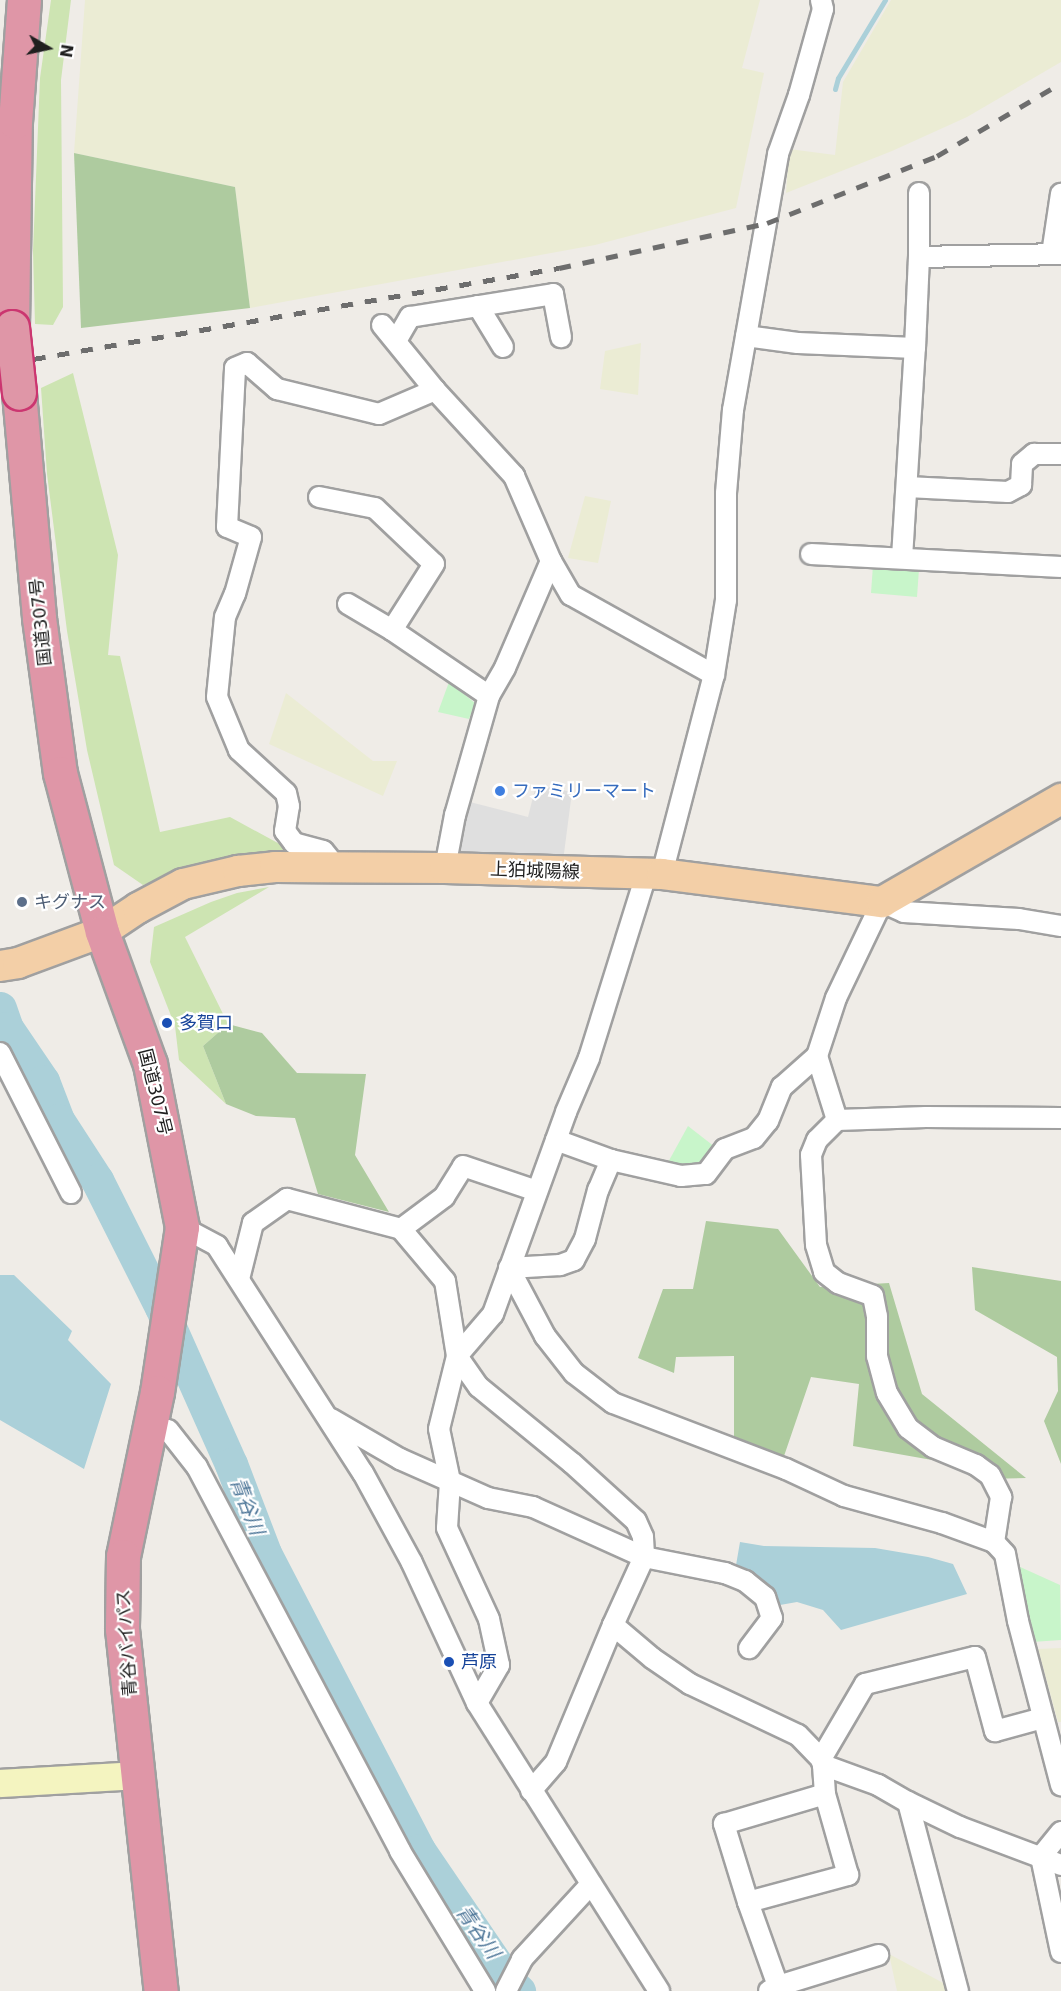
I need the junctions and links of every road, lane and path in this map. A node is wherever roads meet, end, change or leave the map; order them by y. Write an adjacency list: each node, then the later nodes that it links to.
1 (24, 0): 3 (highway, 国道307号)
2 (820, 0): 10 (street)
3 (9, 54): 33 (highway, 国道307号, bridge)
4 (920, 193): 7 (street)
5 (1061, 194): 6 (street)
6 (1057, 254): 7 (street)
7 (920, 257): 14 (street)
8 (478, 306): 11 (street); 12 (street); 13 (street)
9 (382, 325): 12 (street)
10 (746, 336): 14 (street); 25 (street)
11 (561, 337)
12 (396, 341): 15 (street)
13 (503, 347)
14 (915, 348): 17 (street)
15 (435, 390): 21 (street); 28 (street)
16 (1061, 454): 17 (street)
17 (907, 487): 20 (street)
18 (319, 497): 24 (street)
19 (811, 554): 20 (street)
20 (902, 558): 22 (street)
21 (551, 561): 25 (street); 26 (street)
22 (1061, 567)
23 (348, 604): 24 (street)
24 (392, 630): 26 (street)
25 (714, 675): 30 (street)
26 (489, 696): 29 (street)
27 (1061, 799): 31 (main road)
28 (337, 868): 29 (main road, 上狛城陽線); 33 (main road, 上狛城陽線)
29 (445, 868): 30 (main road, 上狛城陽線)
30 (654, 875): 31 (main road, 上狛城陽線); 39 (street)
31 (882, 902): 32 (street); 36 (street)
32 (1061, 926)
33 (102, 933): 34 (main road, 上狛城陽線); 43 (highway, 国道307号)
34 (9, 964)
35 (0, 1053): 42 (street)
36 (817, 1056): 38 (street); 40 (street)
37 (1061, 1118): 38 (street)
38 (837, 1120): 51 (street)
39 (556, 1140): 40 (street); 41 (street)
40 (611, 1160): 45 (street)
41 (537, 1191): 44 (street); 45 (street)
42 (70, 1193)
43 (182, 1227): 46 (street); 58 (highway, 青谷バイパス)
44 (401, 1229): 46 (street); 47 (street)
45 (509, 1268): 47 (street); 51 (street)
46 (239, 1279): 48 (street)
47 (457, 1356): 50 (street); 52 (street)
48 (328, 1418): 50 (street); 55 (street)
49 (168, 1430): 73 (street)
50 (450, 1481): 52 (street); 55 (street)
51 (994, 1542): 56 (street)
52 (644, 1557): 53 (street); 54 (street)
53 (613, 1625): 57 (street); 61 (street)
54 (749, 1648)
55 (477, 1703): 61 (street)
56 (1043, 1718): 57 (street); 60 (street)
57 (822, 1762): 62 (street); 63 (street)
58 (138, 1775): 59 (street); 72 (highway, 青谷バイパス)
59 (0, 1783)
60 (1061, 1785)
61 (531, 1791): 67 (street)
62 (825, 1794): 68 (street); 68 (street)
63 (908, 1802): 65 (street); 76 (street)
64 (1061, 1832): 65 (street)
65 (1041, 1857): 66 (street); 69 (street)
66 (1061, 1865)
67 (591, 1884): 74 (street); 75 (street)
68 (748, 1902): 71 (street)
69 (1061, 1952)
70 (878, 1955): 71 (street)
71 (773, 1988)
72 (161, 1991)
73 (485, 1991)
74 (506, 1991)
75 (659, 1991)
76 (958, 1991)

